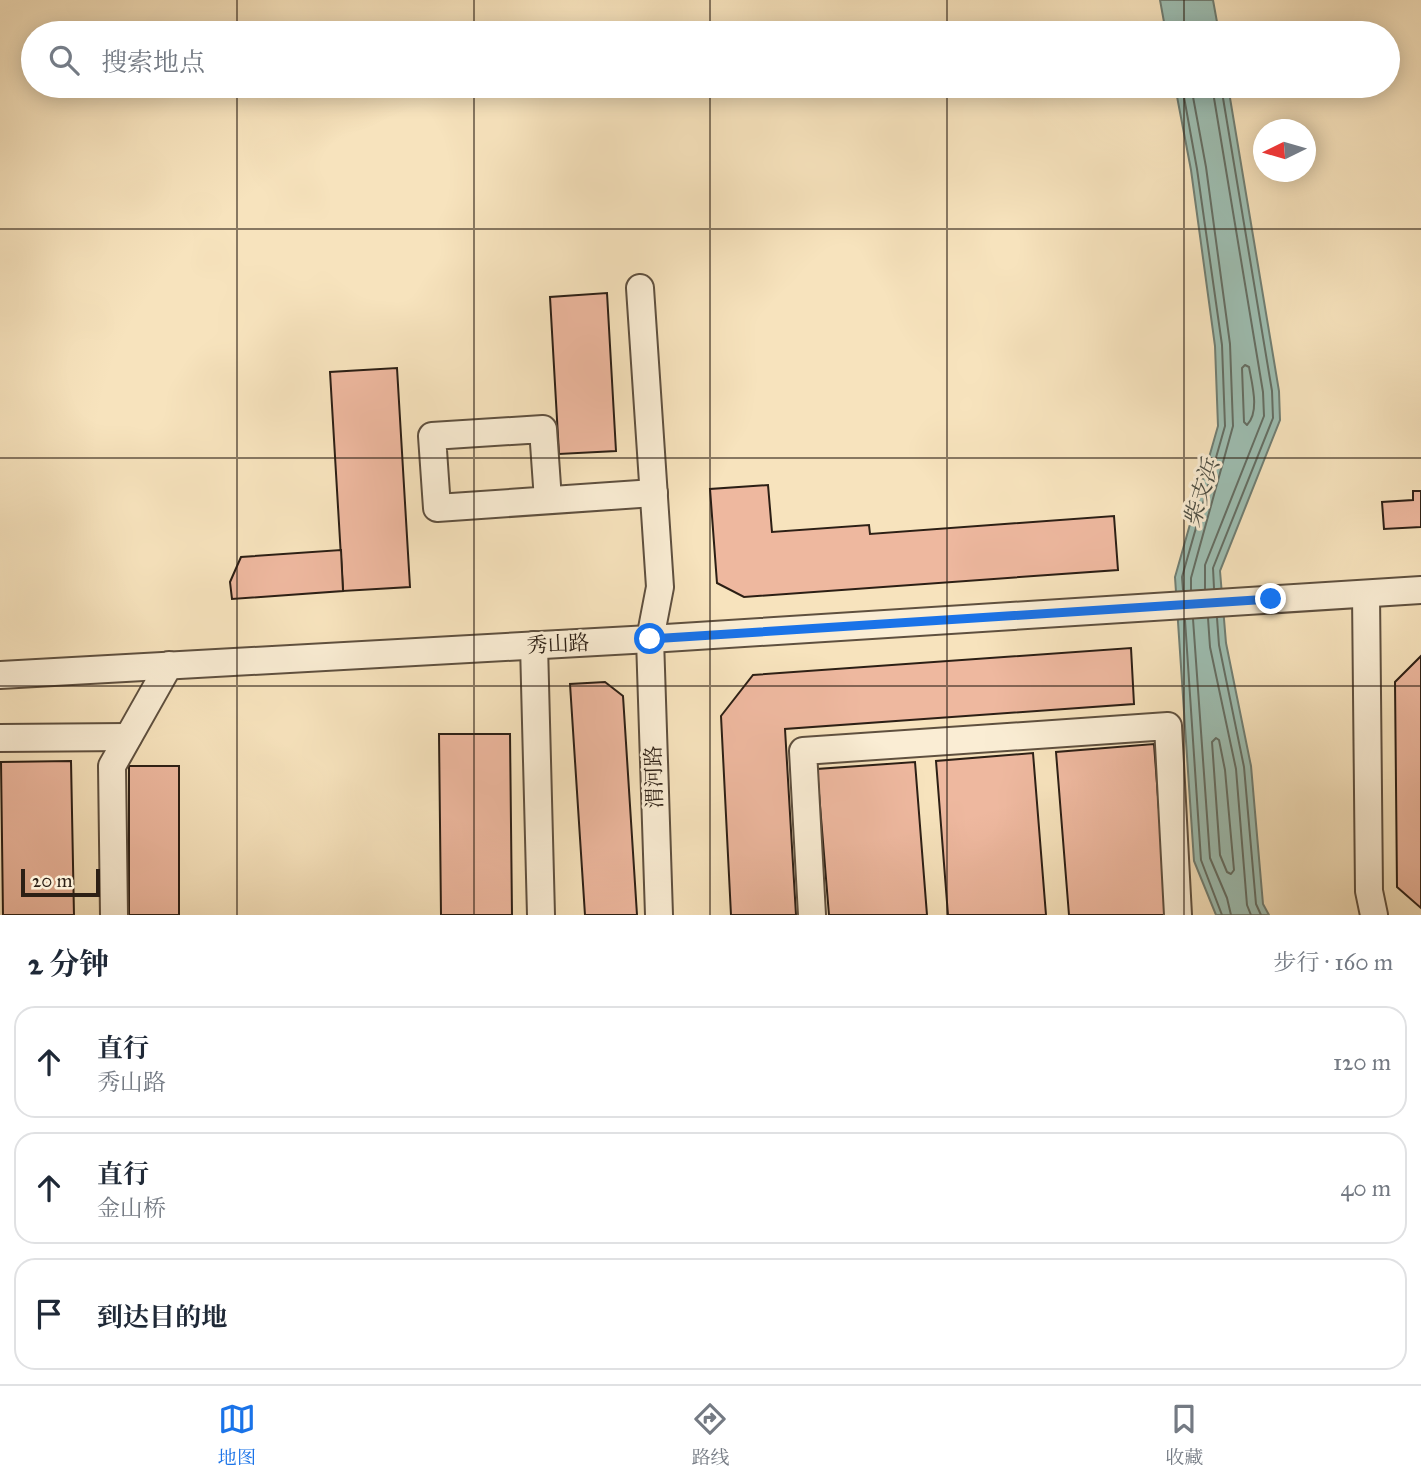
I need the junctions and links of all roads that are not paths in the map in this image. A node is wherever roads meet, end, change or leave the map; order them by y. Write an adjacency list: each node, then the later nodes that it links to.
1 (640, 289): 2 (street, 渭河路)
2 (654, 494): 3 (street); 6 (street, 渭河路)
3 (548, 500): 3 (street)
4 (1421, 590): 5 (street, 秀山路)
5 (1366, 594): 6 (street, 秀山路); 17 (street)
6 (650, 639): 7 (street, 秀山路); 14 (street, 渭河路)
7 (534, 645): 8 (street, 秀山路); 13 (street)
8 (169, 666): 9 (street, 秀山路); 10 (street)
9 (0, 675)
10 (128, 737): 11 (street); 12 (street)
11 (0, 738)
12 (114, 915)
13 (541, 915)
14 (659, 915)
15 (812, 915): 16 (street)
16 (1178, 915)
17 (1374, 915)

